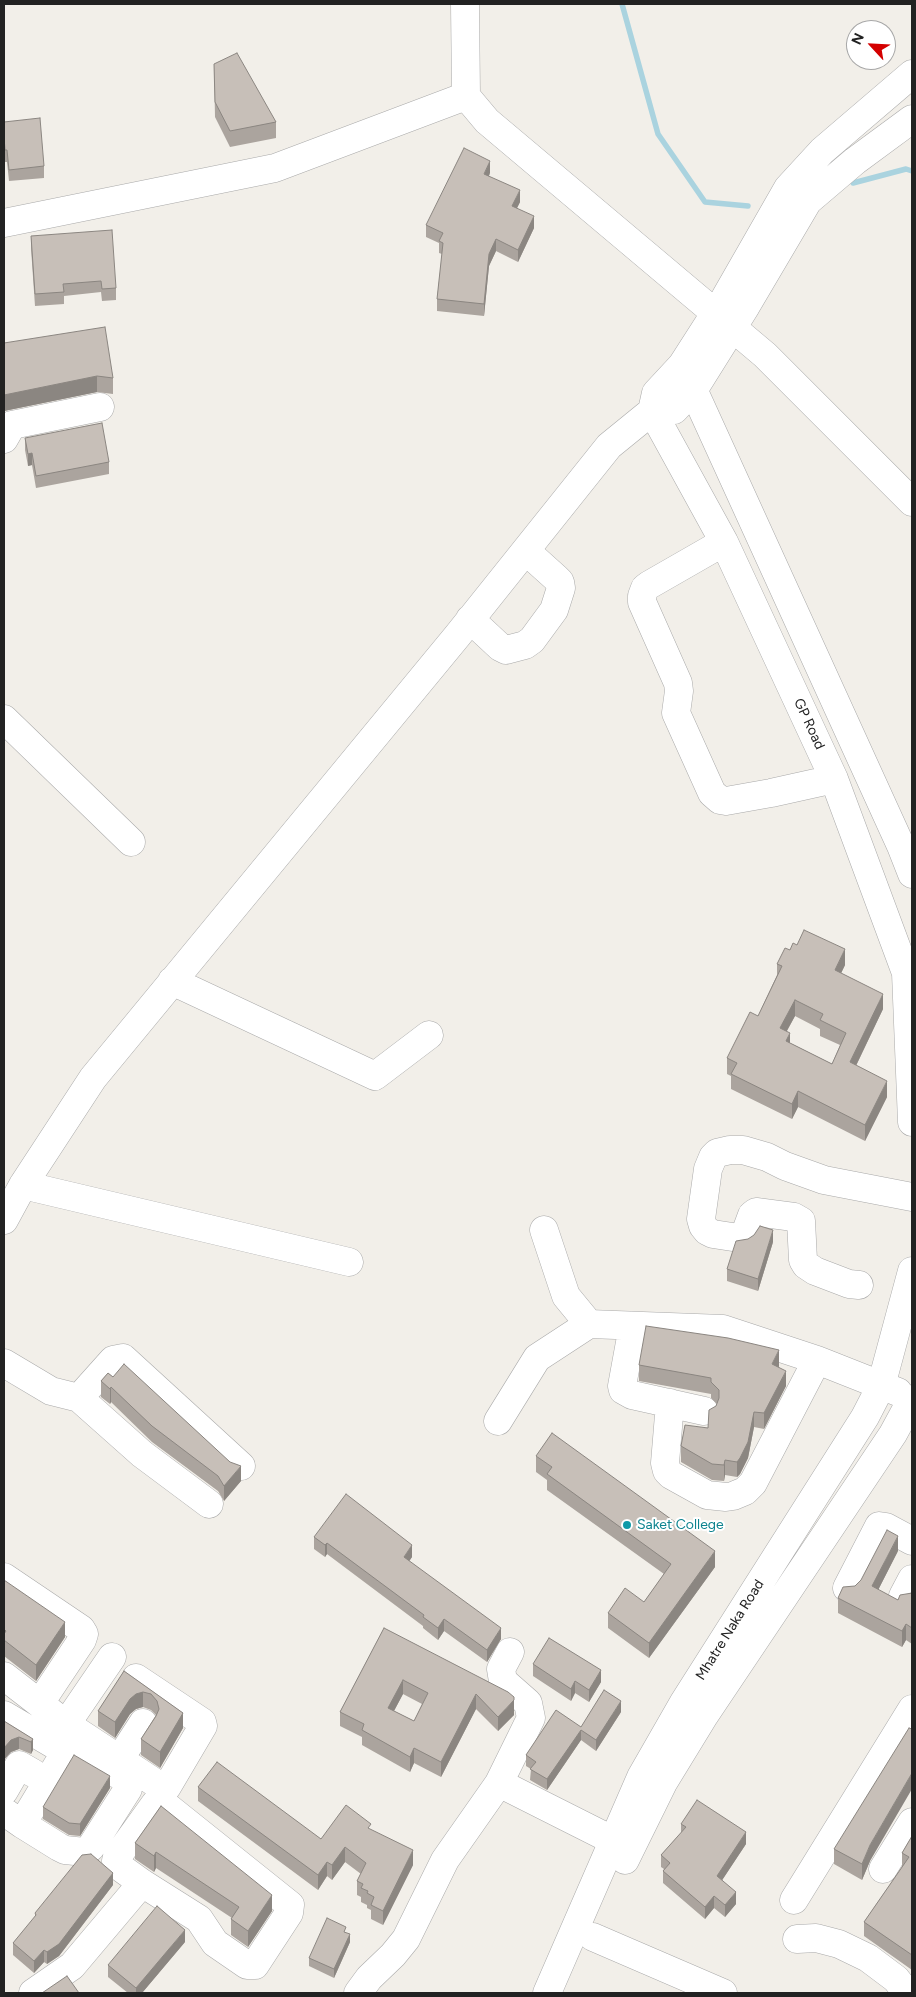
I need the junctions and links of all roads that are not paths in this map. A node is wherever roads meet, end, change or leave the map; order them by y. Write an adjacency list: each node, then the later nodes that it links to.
1 (464, 4): 3 (street)
2 (912, 74): 6 (street)
3 (466, 96): 5 (street); 6 (street)
4 (912, 119): 6 (street)
5 (4, 223)
6 (724, 321): 7 (street); 11 (street)
7 (688, 377): 9 (street); 18 (street)
8 (100, 407): 10 (street)
9 (652, 412): 12 (street, GP Road); 13 (street)
10 (4, 439)
11 (912, 502)
12 (724, 542): 16 (street, GP Road); 16 (street)
13 (526, 550): 14 (street); 14 (street)
14 (470, 619): 19 (street)
15 (4, 719): 17 (street)
16 (834, 779): 21 (street, GP Road)
17 (131, 842)
18 (912, 874)
19 (172, 982): 20 (street); 24 (street)
20 (429, 1035)
21 (911, 1055): 22 (street)
22 (912, 1122)
23 (912, 1197): 28 (street)
24 (10, 1204): 26 (street)
25 (544, 1230): 29 (street)
26 (350, 1262)
27 (912, 1270): 33 (street, Mhatre Naka Road)
28 (859, 1285)
29 (589, 1324): 30 (street); 38 (street)
30 (633, 1326): 31 (street); 36 (street)
31 (817, 1360): 33 (street); 36 (street)
32 (4, 1363): 34 (street)
33 (881, 1386): 35 (street); 51 (street, Mhatre Naka Road)
34 (79, 1398): 39 (street); 40 (street)
35 (912, 1398): 41 (street, Mhatre Naka Road)
36 (670, 1403): 37 (street)
37 (704, 1410)
38 (498, 1421)
39 (241, 1466)
40 (209, 1504)
41 (833, 1525): 43 (street); 51 (street, Mhatre Naka Road)
42 (912, 1541): 43 (street)
43 (869, 1544): 45 (street)
44 (4, 1577): 50 (street)
45 (847, 1588)
46 (510, 1652): 57 (street)
47 (112, 1657): 55 (street)
48 (4, 1676): 50 (street)
49 (136, 1678): 56 (street)
50 (40, 1703): 55 (street)
51 (694, 1709): 60 (street, Mhatre Naka Road)
52 (912, 1709): 63 (street)
53 (4, 1715): 55 (street)
54 (143, 1723): 56 (street)
55 (60, 1734): 56 (street); 58 (street)
56 (120, 1760)
57 (499, 1783): 60 (street); 70 (street)
58 (9, 1811)
59 (912, 1822): 61 (street)
60 (622, 1844): 64 (street, Mhatre Naka Road); 71 (street, Mhatre Naka Road)
61 (883, 1869)
62 (142, 1883): 62 (street); 67 (street)
63 (794, 1900)
64 (593, 1938): 66 (street); 72 (street, Mhatre Naka Road)
65 (797, 1939): 73 (street)
66 (708, 1990)
67 (32, 1993)
68 (53, 1993): 69 (street)
69 (75, 1993)
70 (358, 1993)
71 (547, 1993)
72 (568, 1993)
73 (907, 1993)

